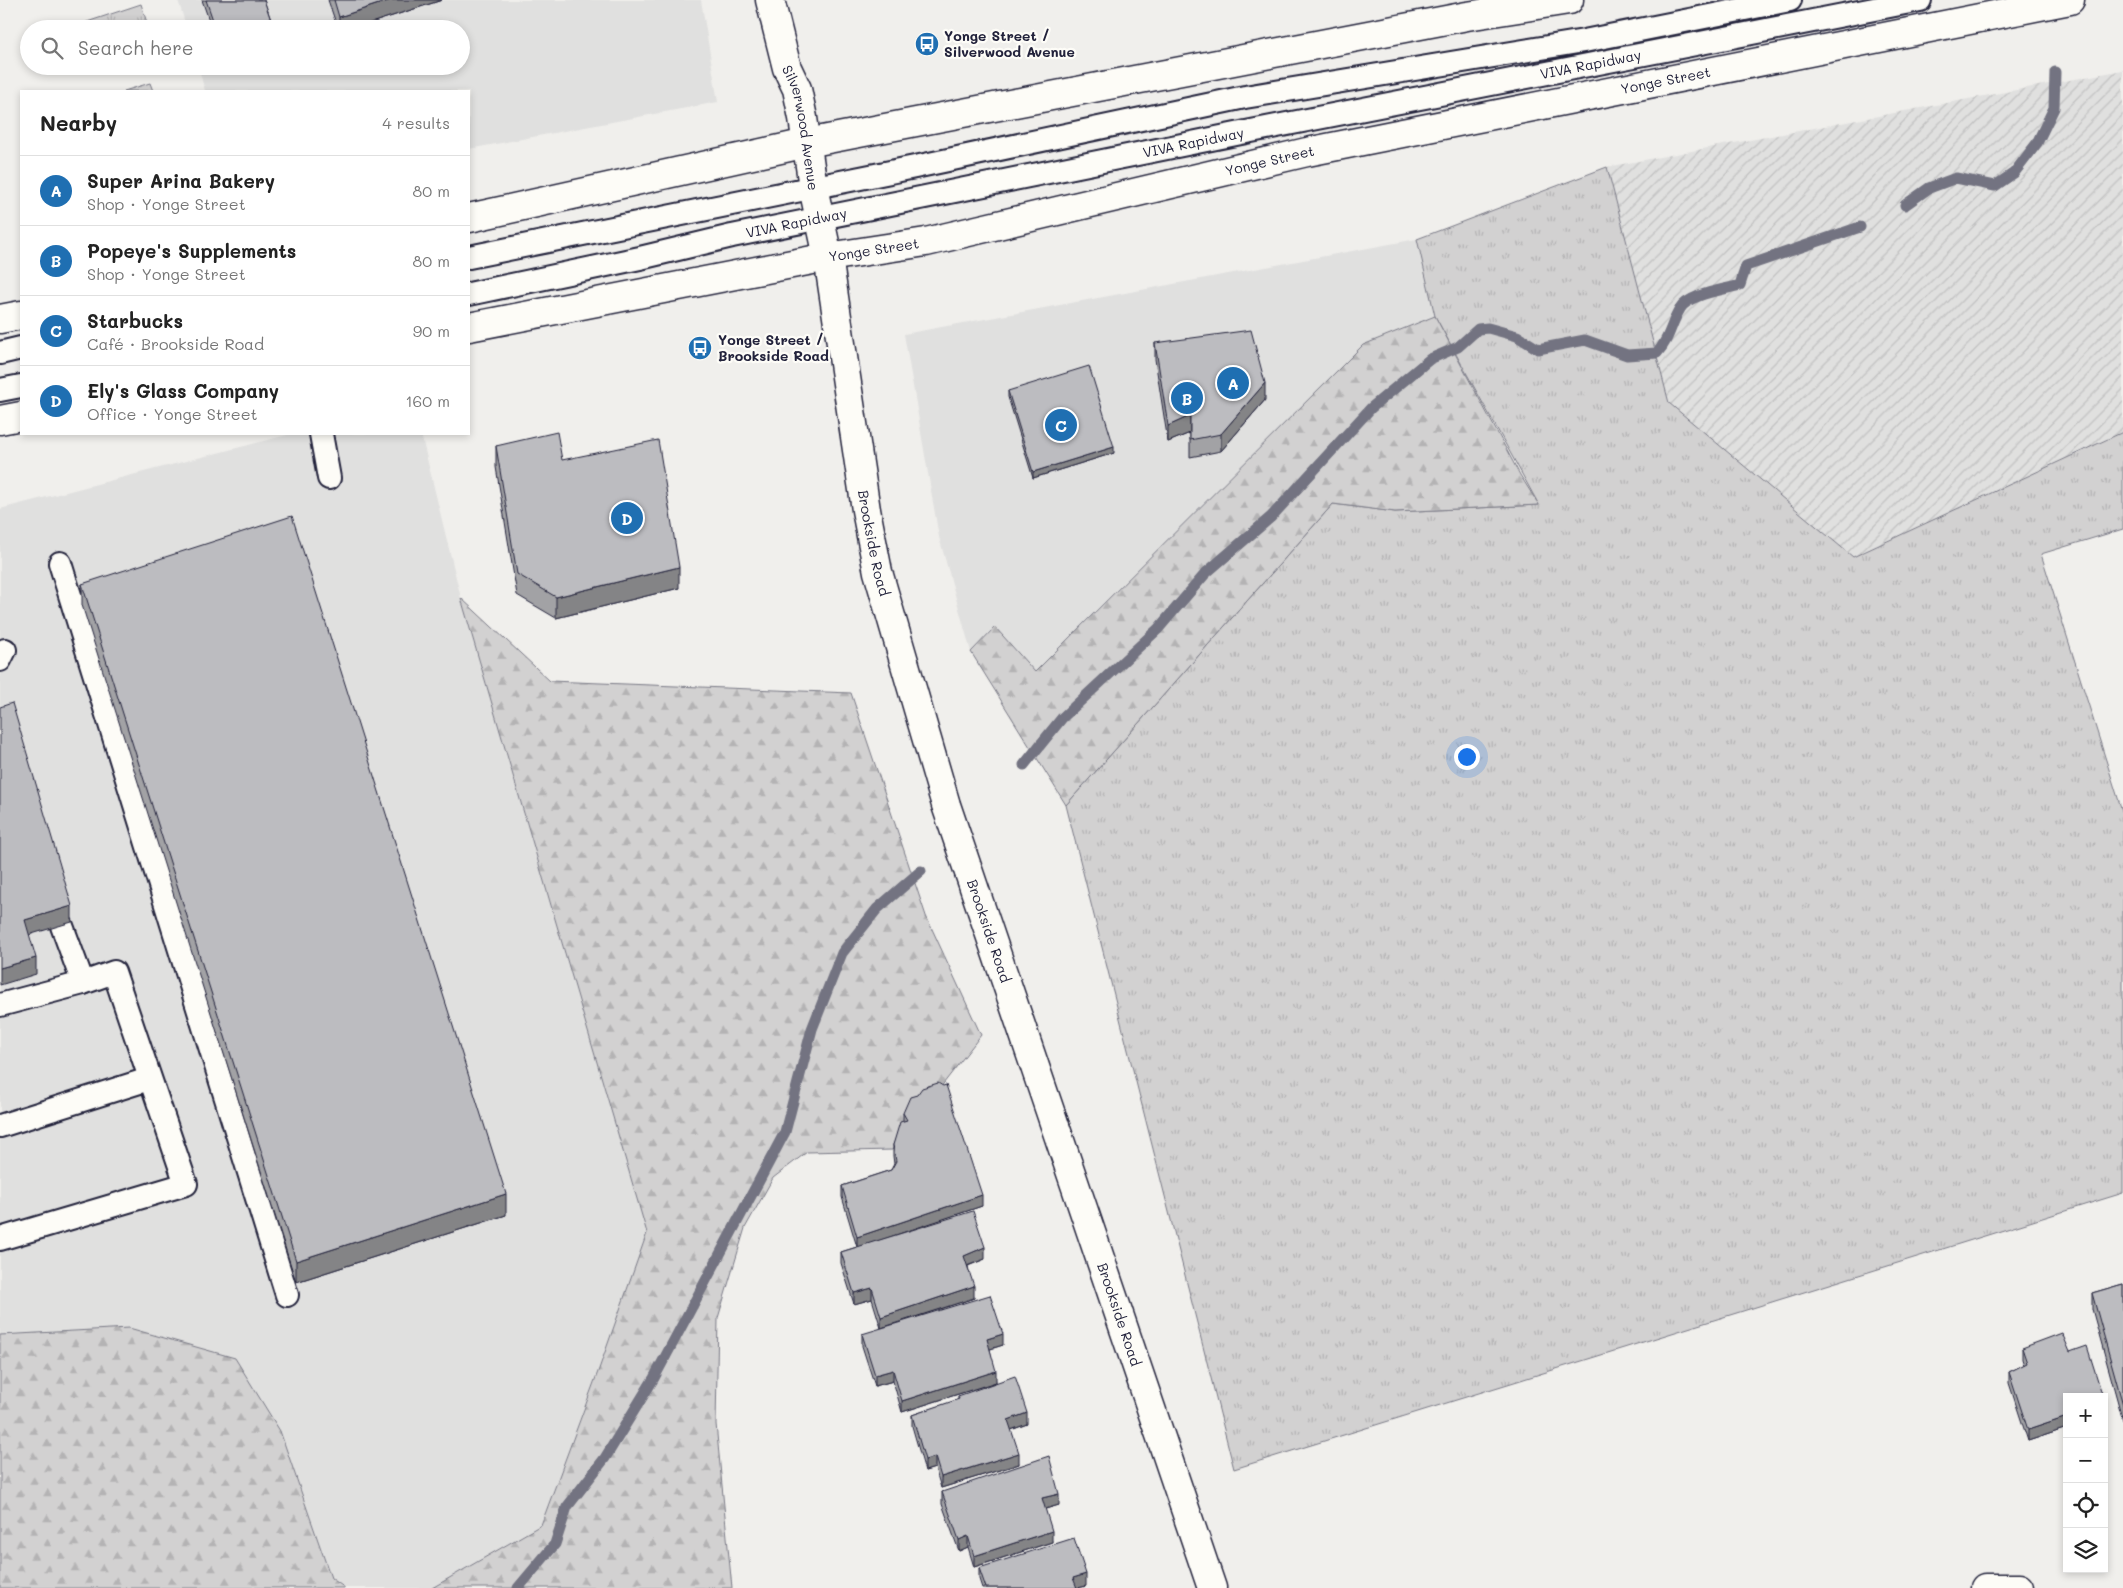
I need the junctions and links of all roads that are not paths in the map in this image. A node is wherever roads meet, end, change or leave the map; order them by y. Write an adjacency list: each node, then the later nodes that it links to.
1 (770, 0): 6 (main road, Silverwood Avenue)
2 (1569, 0): 6 (main road)
3 (1790, 0): 7 (lane, VIVA Rapidway)
4 (1920, 0): 9 (lane, VIVA Rapidway)
5 (2070, 0): 11 (main road, Yonge Street)
6 (807, 143): 7 (main road, Silverwood Avenue); 8 (main road)
7 (813, 187): 9 (main road, Silverwood Avenue); 10 (lane, VIVA Rapidway)
8 (470, 218)
9 (819, 220): 11 (main road, Silverwood Avenue); 12 (lane, VIVA Rapidway)
10 (470, 256)
11 (828, 257): 15 (main road, Yonge Street); 32 (main road, Brookside Road)
12 (470, 294)
13 (20, 314): 14 (main road)
14 (0, 319)
15 (470, 327)
16 (20, 348): 17 (lane)
17 (0, 353)
18 (20, 386): 19 (lane)
19 (0, 390)
20 (20, 416): 21 (main road)
21 (0, 420)
22 (321, 435): 23 (lane)
23 (329, 478)
24 (60, 562): 31 (lane)
25 (62, 926): 26 (lane)
26 (83, 983): 27 (lane); 28 (lane)
27 (0, 1005)
28 (149, 1079): 29 (lane); 30 (lane)
29 (0, 1126)
30 (0, 1239)
31 (287, 1295)
32 (1212, 1588)
33 (1985, 1588): 34 (main road)
34 (2019, 1588)

